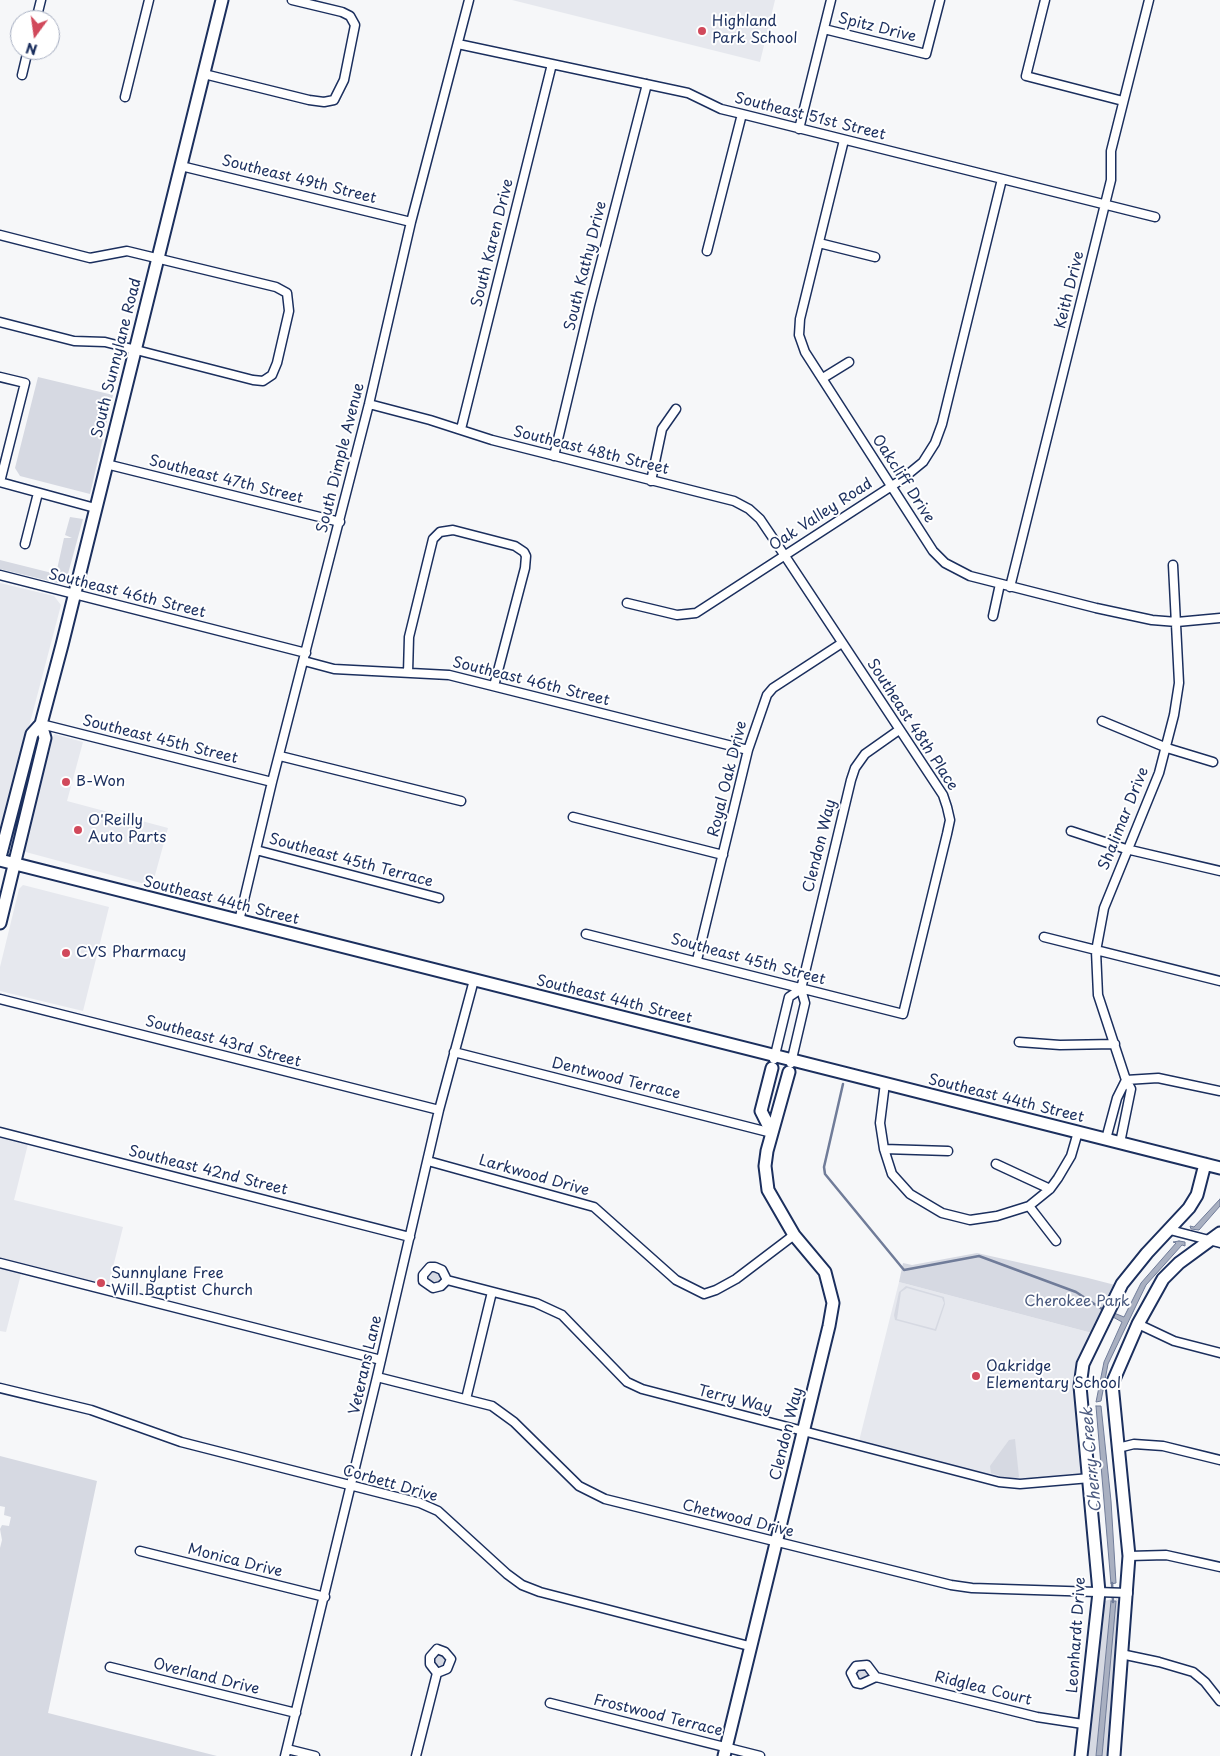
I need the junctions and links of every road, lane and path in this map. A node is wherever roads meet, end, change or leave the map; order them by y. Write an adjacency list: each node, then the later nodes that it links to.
1 (149, 0): 16 (street)
2 (222, 0): 13 (main road, South Sunnylane Road)
3 (292, 0): 13 (street)
4 (469, 0): 10 (street, South Dimple Avenue)
5 (831, 0): 9 (street)
6 (940, 0): 9 (street, Spitz Drive)
7 (1045, 0): 17 (street)
8 (1149, 0): 17 (street, Keith Drive)
9 (824, 29): 19 (street)
10 (458, 44): 12 (street, Southeast 51st Street); 25 (street, South Dimple Avenue)
11 (26, 60): 14 (street)
12 (552, 64): 15 (street, Southeast 51st Street); 38 (street, South Karen Drive)
13 (204, 74): 21 (main road, South Sunnylane Road)
14 (22, 75)
15 (647, 84): 18 (street, Southeast 51st Street); 39 (street, South Kathy Drive)
16 (125, 97)
17 (1123, 101): 23 (street, Keith Drive)
18 (742, 114): 19 (street, Southeast 51st Street); 28 (street)
19 (799, 129): 20 (street, Southeast 51st Street)
20 (844, 140): 22 (street, Southeast 51st Street); 27 (street, Oakcliff Drive)
21 (181, 166): 25 (street, Southeast 49th Street); 30 (main road, South Sunnylane Road)
22 (1002, 179): 23 (street, Southeast 51st Street); 43 (street, Oak Valley Road)
23 (1105, 205): 24 (street, Southeast 51st Street); 52 (street, Keith Drive)
24 (1155, 217)
25 (411, 222): 36 (street, South Dimple Avenue)
26 (0, 235): 30 (street)
27 (819, 243): 29 (street); 35 (street, Oakcliff Drive)
28 (707, 251)
29 (875, 257)
30 (158, 258): 32 (main road, South Sunnylane Road); 32 (street)
31 (0, 322): 32 (street)
32 (135, 350): 40 (main road, South Sunnylane Road)
33 (849, 362): 35 (street)
34 (0, 377): 42 (street)
35 (823, 378): 43 (street, Oakcliff Drive)
36 (369, 404): 38 (street, Southeast 48th Street); 46 (street, South Dimple Avenue)
37 (676, 409): 41 (street)
38 (461, 429): 39 (street, Southeast 48th Street)
39 (554, 456): 41 (street, Southeast 48th Street)
40 (106, 464): 45 (main road, South Sunnylane Road); 46 (street, Southeast 47th Street)
41 (651, 481): 48 (street, Southeast 48th Street)
42 (0, 482): 44 (street)
43 (892, 486): 48 (street, Oak Valley Road); 51 (street, Oakcliff Drive)
44 (38, 493): 45 (street); 47 (street)
45 (95, 508): 53 (main road, South Sunnylane Road)
46 (340, 522): 59 (street, South Dimple Avenue)
47 (25, 544)
48 (785, 556): 54 (street, Oak Valley Road); 58 (street, Southeast 48th Place)
49 (1173, 565): 57 (street, Shalimar Drive)
50 (0, 575): 53 (street, Southeast 46th Street)
51 (1000, 584): 52 (street, Oakcliff Drive); 55 (street)
52 (1010, 587): 57 (street, Oakcliff Drive)
53 (74, 594): 59 (street, Southeast 46th Street); 63 (main road, South Sunnylane Road)
54 (627, 603)
55 (993, 616)
56 (1220, 618): 57 (street, Oakcliff Drive)
57 (1177, 622): 65 (street, Shalimar Drive)
58 (842, 643): 64 (street, Southeast 48th Place); 66 (street, Royal Oak Drive)
59 (305, 657): 60 (street, Southeast 46th Street); 67 (street, South Dimple Avenue)
60 (408, 673): 61 (street, Southeast 46th Street); 61 (street)
61 (494, 686): 66 (street, Southeast 46th Street)
62 (1102, 721): 65 (street)
63 (41, 724): 69 (street, Southeast 45th Street); 76 (main road, South Sunnylane Road); 77 (main road, South Sunnylane Road)
64 (899, 730): 88 (street, Clendon Way); 90 (street, Southeast 48th Place)
65 (1167, 748): 68 (street); 73 (street, Shalimar Drive)
66 (748, 750): 75 (street, Royal Oak Drive)
67 (280, 756): 69 (street, South Dimple Avenue); 70 (street)
68 (1213, 762)
69 (272, 782): 74 (street, South Dimple Avenue)
70 (461, 801)
71 (573, 817): 75 (street)
72 (1071, 831): 73 (street)
73 (1126, 849): 78 (street); 84 (street, Shalimar Drive)
74 (256, 850): 79 (street, Southeast 45th Terrace); 80 (street, South Dimple Avenue)
75 (723, 855): 85 (street, Royal Oak Drive)
76 (0, 859): 77 (main road, Southeast 44th Street)
77 (14, 864): 80 (main road, Southeast 44th Street); 81 (main road, South Sunnylane Road)
78 (1220, 871)
79 (439, 898)
80 (239, 921): 86 (main road, Southeast 44th Street)
81 (0, 923)
82 (586, 934): 85 (street, Southeast 45th Street)
83 (1044, 937): 84 (street)
84 (1096, 951): 87 (street); 92 (street, Shalimar Drive)
85 (697, 960): 88 (street, Southeast 45th Street)
86 (474, 980): 93 (street, Veterans Lane); 94 (main road, Southeast 44th Street)
87 (1220, 981)
88 (801, 989): 90 (street, Southeast 45th Street); 94 (street, Clendon Way); 95 (street, Clendon Way)
89 (0, 1000): 103 (street, Southeast 43rd Street)
90 (904, 1014)
91 (1019, 1042): 92 (street)
92 (1115, 1044): 98 (street, Shalimar Drive)
93 (454, 1052): 103 (street, Veterans Lane); 106 (street, Dentwood Terrace)
94 (775, 1056): 95 (main road, Southeast 44th Street); 96 (street, Clendon Way)
95 (792, 1060): 97 (street, Clendon Way); 99 (main road, Southeast 44th Street)
96 (772, 1068): 101 (main road, Clendon Way)
97 (789, 1072): 102 (main road, Clendon Way)
98 (1126, 1080): 100 (street); 107 (street); 108 (street, Shalimar Drive)
99 (885, 1083): 105 (main road, Southeast 44th Street); 109 (street)
100 (1220, 1091)
101 (766, 1093): 102 (main road); 106 (main road, Clendon Way)
102 (782, 1097): 106 (main road, Clendon Way)
103 (439, 1110): 111 (street, Veterans Lane)
104 (0, 1132): 119 (street, Southeast 42nd Street)
105 (1078, 1132): 107 (main road, Southeast 44th Street); 115 (street)
106 (772, 1133): 118 (main road, Clendon Way)
107 (1106, 1139): 108 (main road, Southeast 44th Street)
108 (1120, 1143): 113 (main road, Southeast 44th Street)
109 (884, 1149): 110 (street); 116 (street)
110 (948, 1151)
111 (428, 1161): 118 (street, Larkwood Drive); 119 (street, Veterans Lane)
112 (996, 1164): 115 (street)
113 (1205, 1164): 114 (main road, Southeast 44th Street); 117 (main road, Leonhardt Drive)
114 (1220, 1168)
115 (1050, 1189): 116 (street)
116 (1029, 1206): 121 (street)
117 (1170, 1230): 120 (street); 134 (main road, Leonhardt Drive)
118 (794, 1235): 131 (main road, Clendon Way)
119 (410, 1236): 127 (street, Veterans Lane)
120 (1217, 1239): 125 (main road)
121 (1056, 1241)
122 (0, 1263): 127 (street)
123 (447, 1280): 124 (street, Terry Way)
124 (492, 1292): 130 (street); 131 (street, Terry Way)
125 (1138, 1324): 126 (street); 132 (main road)
126 (1220, 1353)
127 (381, 1360): 128 (street, Veterans Lane)
128 (378, 1377): 130 (street, Chetwood Drive); 135 (street, Veterans Lane)
129 (0, 1388): 135 (street, Corbett Drive)
130 (466, 1399): 136 (street, Chetwood Drive)
131 (803, 1431): 134 (street, Terry Way); 136 (main road, Clendon Way)
132 (1118, 1448): 133 (street); 138 (main road)
133 (1220, 1460)
134 (1090, 1478): 140 (main road, Leonhardt Drive)
135 (351, 1486): 142 (street, Veterans Lane); 143 (street, Corbett Drive)
136 (775, 1542): 140 (street, Chetwood Drive); 143 (main road, Clendon Way)
137 (140, 1551): 142 (street, Monica Drive)
138 (1129, 1556): 139 (street); 141 (main road)
139 (1220, 1568)
140 (1104, 1592): 141 (street, Chetwood Drive); 151 (main road, Leonhardt Drive)
141 (1123, 1593): 144 (main road)
142 (325, 1597): 150 (street, Veterans Lane)
143 (750, 1646): 153 (main road, Clendon Way)
144 (1121, 1654): 148 (street); 158 (main road)
145 (110, 1667): 150 (street, Overland Drive)
146 (437, 1673): 155 (street)
147 (876, 1677): 151 (street, Ridglea Court)
148 (1220, 1701)
149 (550, 1703): 153 (street, Frostwood Terrace)
150 (296, 1713): 152 (street, Veterans Lane)
151 (1083, 1724): 157 (main road, Leonhardt Drive)
152 (286, 1752): 154 (street)
153 (725, 1752): 156 (street, Frostwood Terrace)
154 (315, 1756)
155 (416, 1756)
156 (760, 1756)
157 (1081, 1756)
158 (1114, 1756)

